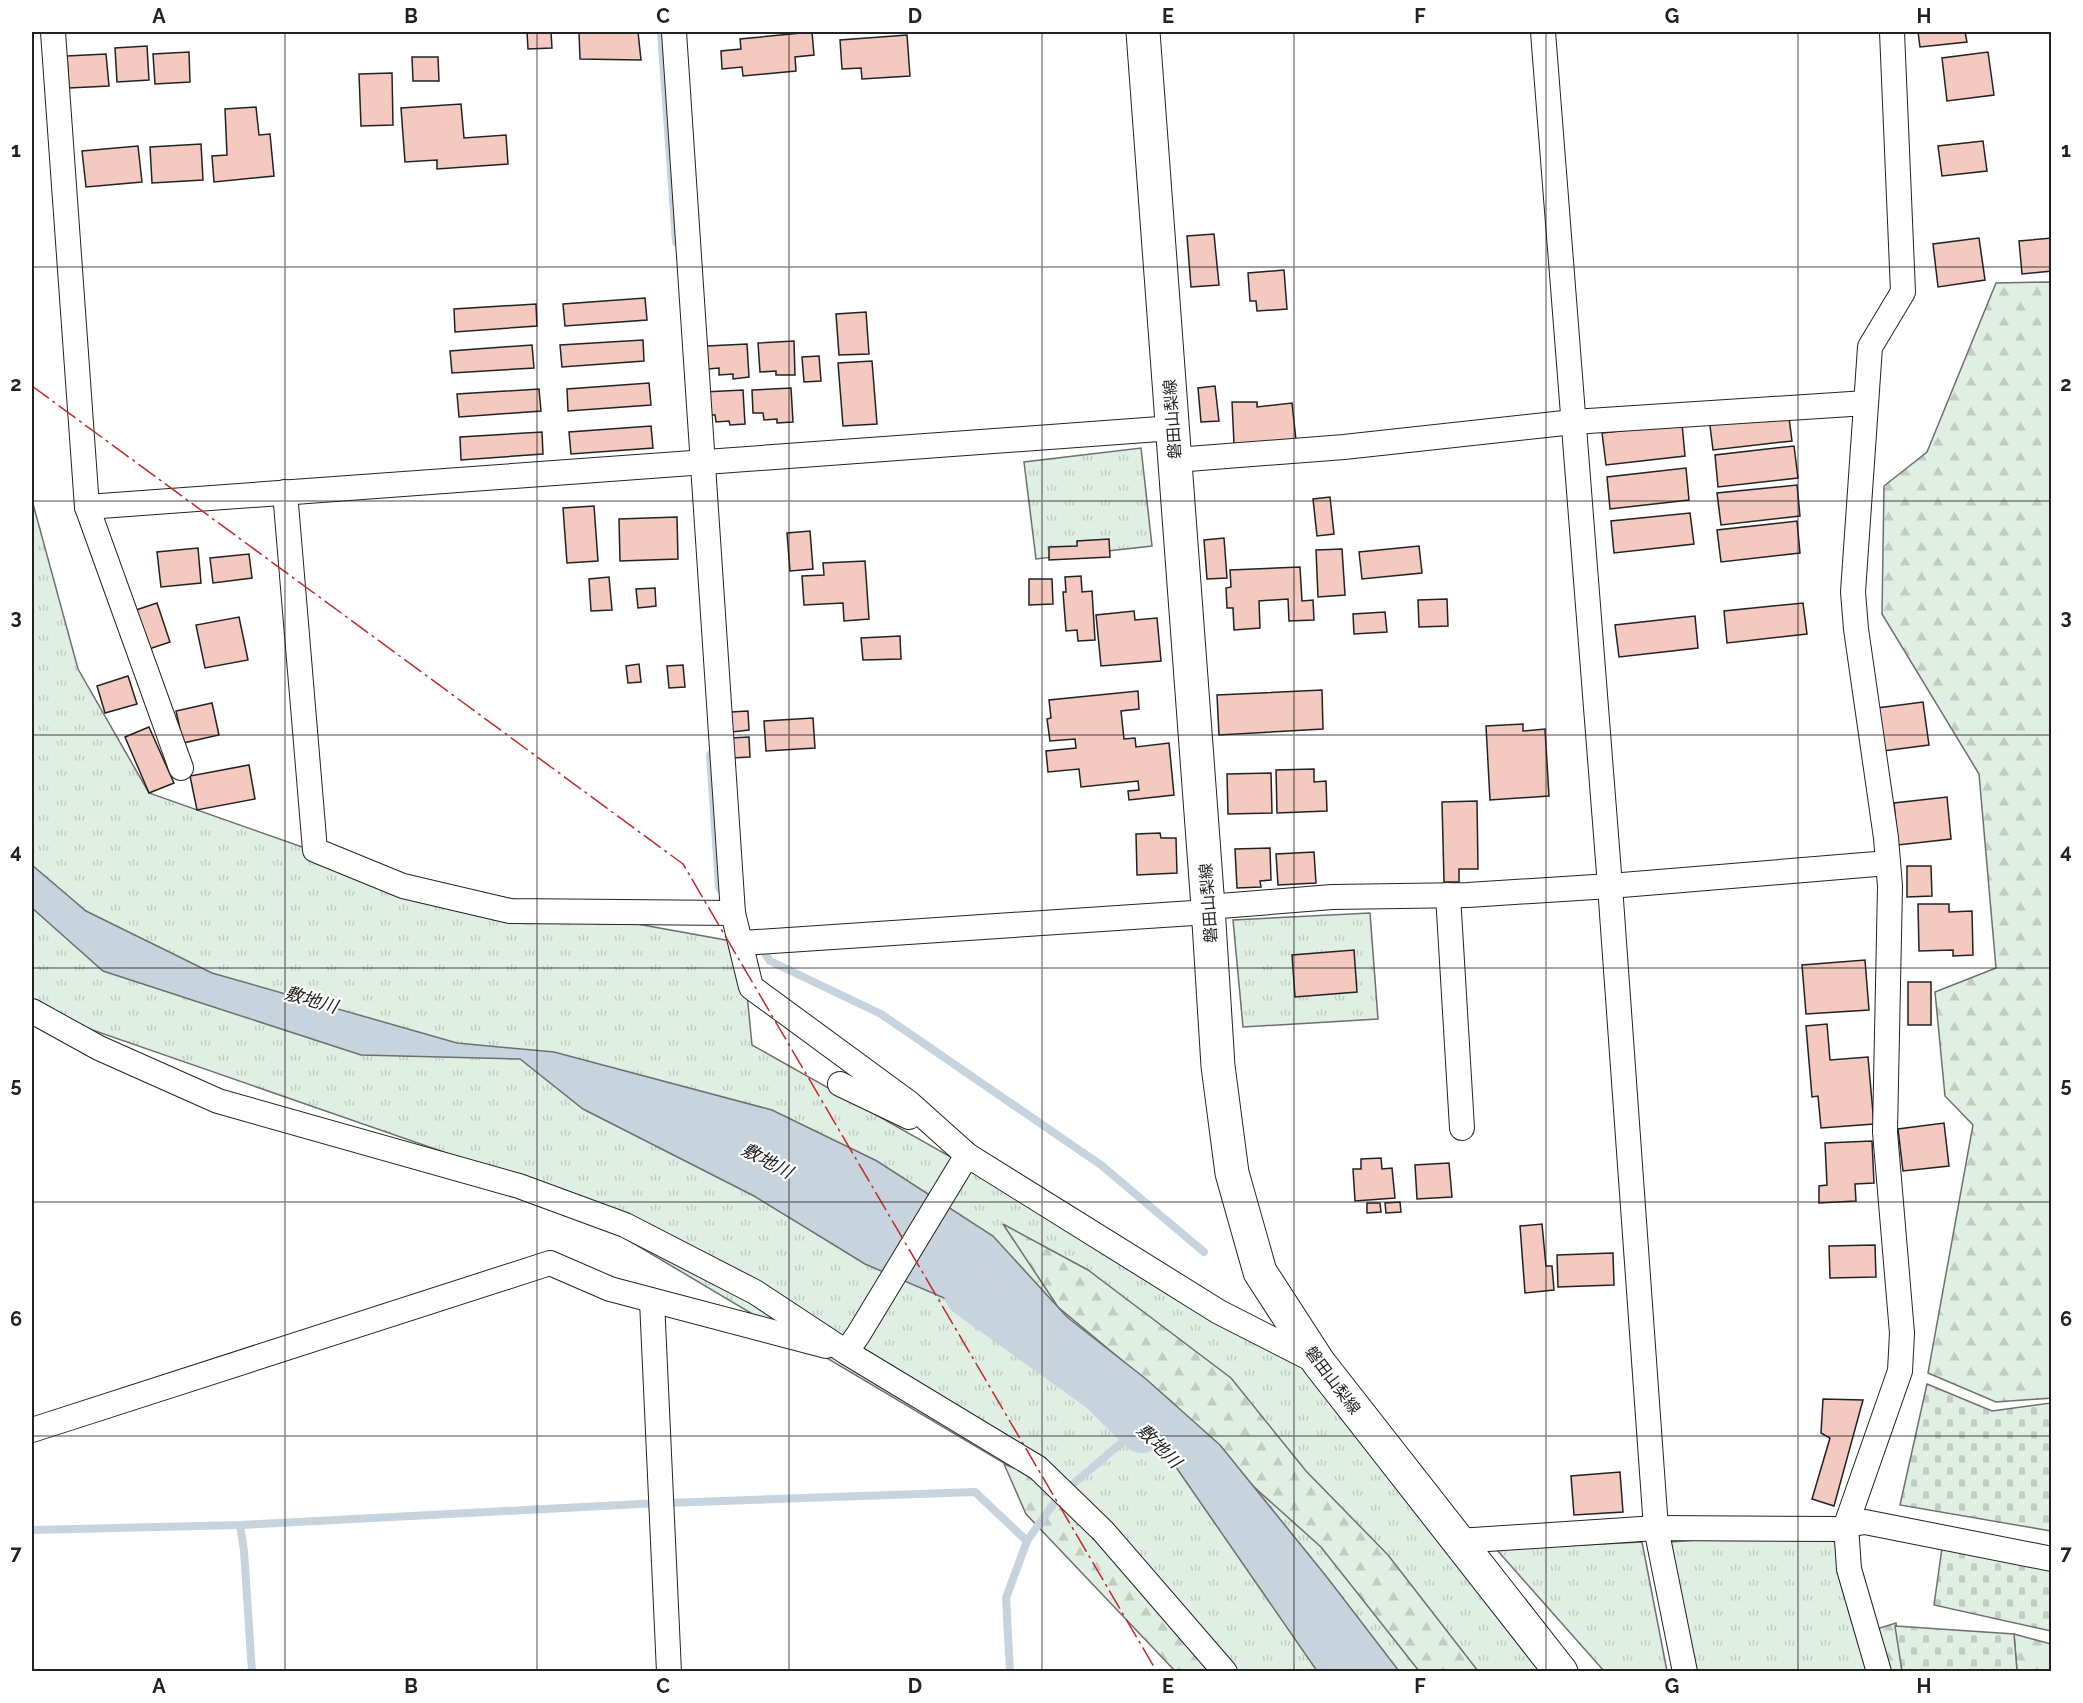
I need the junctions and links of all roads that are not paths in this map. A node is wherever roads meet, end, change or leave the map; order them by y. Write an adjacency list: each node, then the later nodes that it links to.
1 (53, 32): 12 (street)
2 (674, 32): 10 (street)
3 (1143, 32): 8 (main road, 磐田山梨線)
4 (1544, 32): 7 (street)
5 (1893, 32): 6 (street)
6 (1866, 403): 7 (street); 14 (street)
7 (1573, 422): 9 (street); 15 (street)
8 (1173, 428): 9 (main road, 磐田山梨線); 10 (street)
9 (1175, 460): 17 (main road, 磐田山梨線)
10 (704, 462): 11 (street); 18 (street)
11 (285, 492): 12 (street); 18 (street)
12 (87, 507): 13 (street)
13 (181, 768)
14 (1888, 863): 15 (street); 29 (street)
15 (1610, 886): 16 (street); 30 (street)
16 (1448, 895): 17 (street); 22 (street)
17 (1208, 910): 19 (street); 27 (main road, 磐田山梨線)
18 (734, 913): 19 (street)
19 (742, 944): 23 (street)
20 (32, 1011): 26 (street)
21 (840, 1084): 23 (street)
22 (1462, 1128)
23 (944, 1134): 24 (street)
24 (962, 1162): 26 (street); 27 (street)
25 (652, 1301): 26 (street); 28 (street); 33 (street)
26 (852, 1343): 34 (street)
27 (1319, 1363): 31 (main road, 磐田山梨線)
28 (32, 1430)
29 (1846, 1526): 30 (street); 32 (street); 37 (street)
30 (1656, 1528): 31 (street); 36 (street)
31 (1458, 1541): 35 (main road, 磐田山梨線)
32 (2052, 1559)
33 (669, 1671)
34 (1224, 1671)
35 (1561, 1671)
36 (1685, 1671)
37 (1879, 1671)

